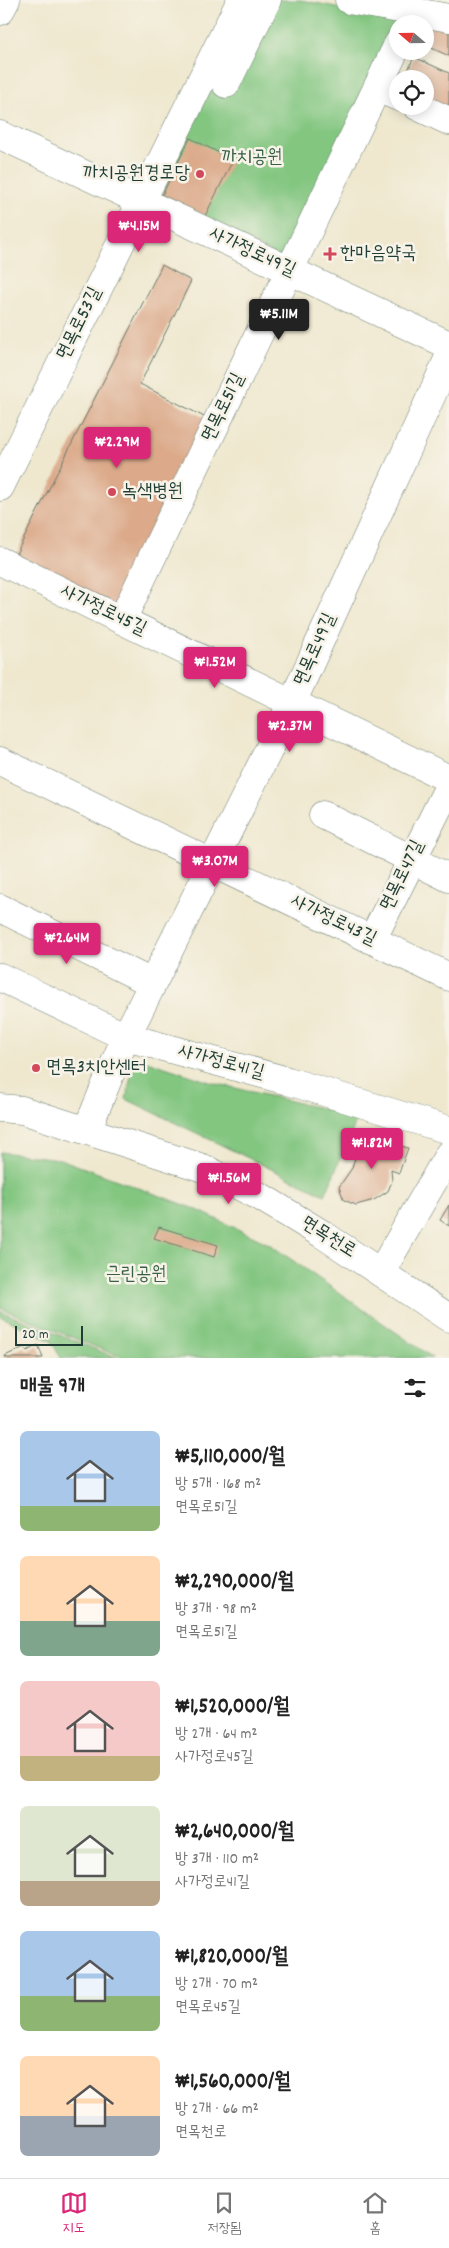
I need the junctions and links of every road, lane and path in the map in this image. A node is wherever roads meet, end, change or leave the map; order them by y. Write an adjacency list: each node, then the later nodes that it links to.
1 (6, 0): 5 (street)
2 (241, 0): 15 (street, 면목로53길)
3 (267, 0): 10 (street)
4 (357, 1): 6 (street)
5 (0, 11)
6 (401, 15)
7 (434, 18): 8 (street)
8 (449, 18)
9 (394, 60): 11 (street, 면목로51길)
10 (226, 84)
11 (387, 92): 16 (street, 면목로51길)
12 (434, 114): 13 (street)
13 (449, 121)
14 (0, 135): 15 (street, 사가정로49길)
15 (141, 200): 16 (street, 사가정로49길); 19 (street, 면목로53길)
16 (290, 271): 17 (street, 사가정로49길); 21 (street, 면목로51길)
17 (449, 345)
18 (449, 357): 22 (street, 면목로49길)
19 (0, 487)
20 (0, 561): 21 (street, 사가정로45길)
21 (122, 620): 22 (street, 사가정로45길)
22 (292, 703): 24 (street, 사가정로45길); 28 (street, 면목로49길)
23 (0, 761): 28 (street, 사가정로43길)
24 (449, 779)
25 (449, 786): 27 (street, 면목로47길)
26 (323, 815): 27 (street)
27 (411, 859): 29 (street); 31 (street, 면목로47길)
28 (211, 863): 31 (street, 사가정로43길); 34 (street, 면목로49길)
29 (449, 878)
30 (0, 908): 34 (street)
31 (372, 940): 33 (street, 사가정로43길)
32 (0, 977): 35 (street, 사가정로41길)
33 (449, 977)
34 (152, 983): 35 (street, 면목로49길)
35 (126, 1037): 37 (street, 면목로49길); 38 (street, 사가정로41길)
36 (0, 1108): 37 (street, 면목천로)
37 (87, 1130): 40 (street, 면목천로)
38 (449, 1130)
39 (449, 1154): 40 (street)
40 (381, 1272): 41 (street, 면목천로)
41 (449, 1318)

